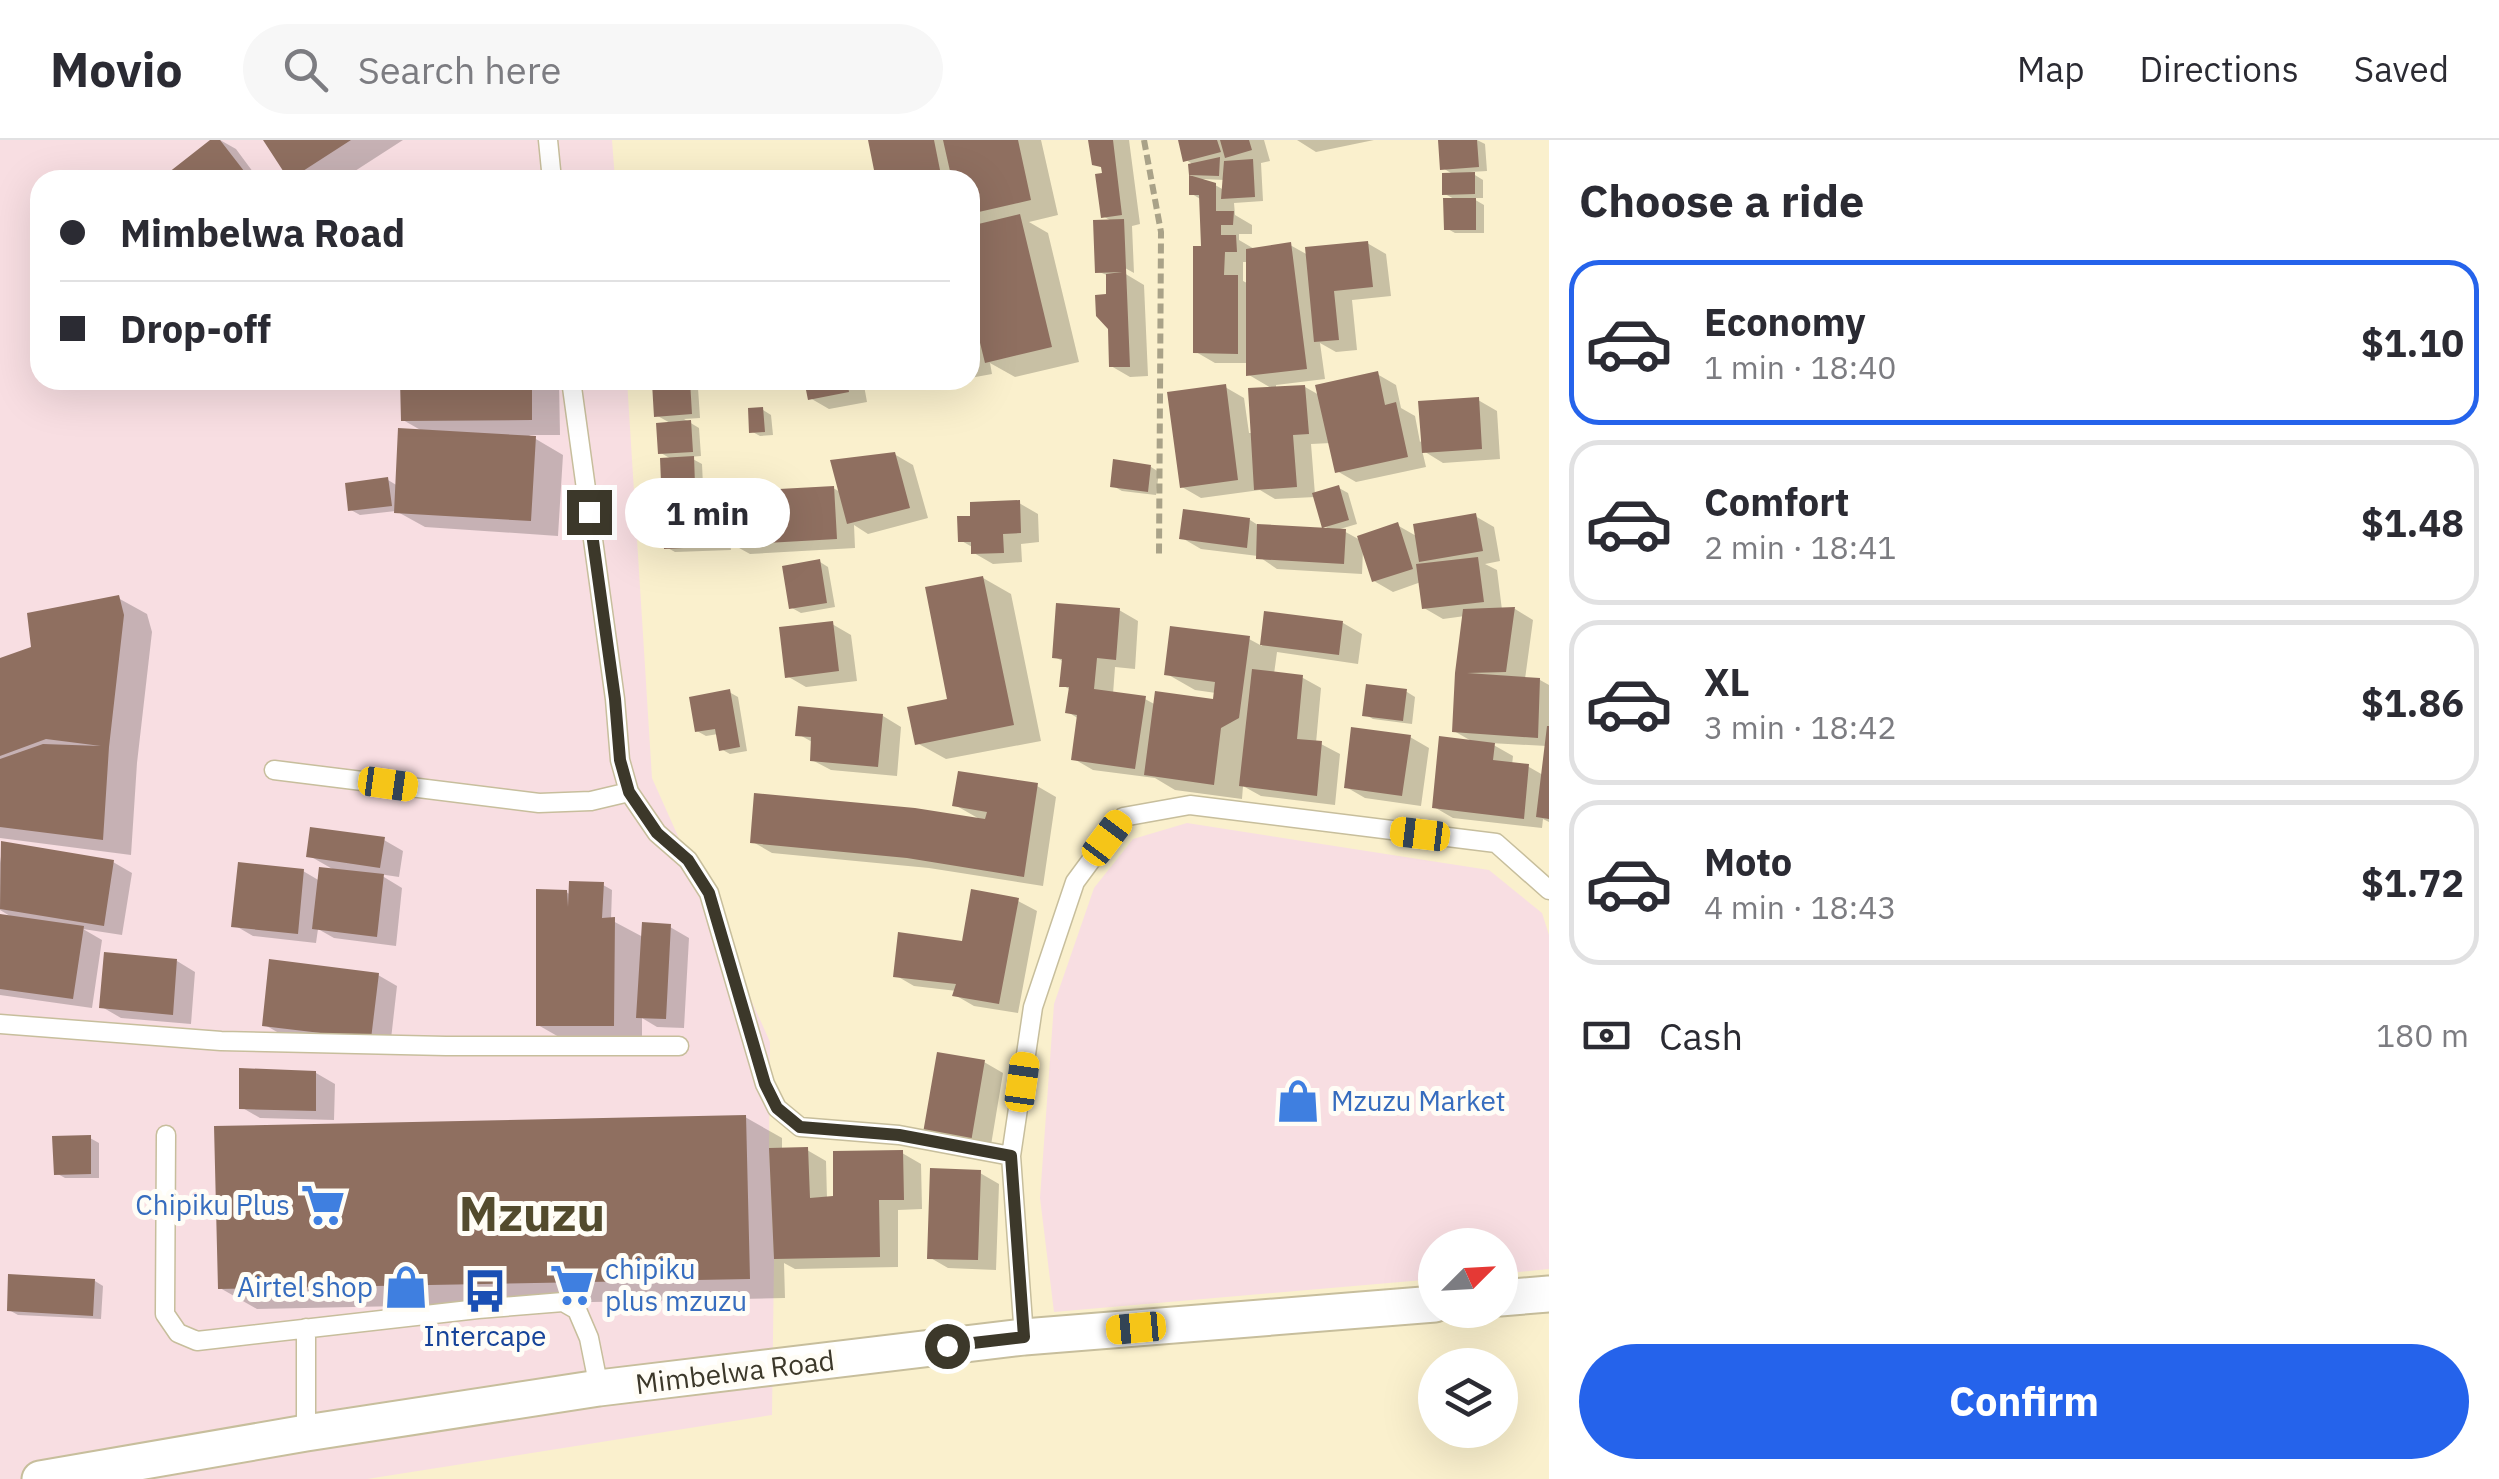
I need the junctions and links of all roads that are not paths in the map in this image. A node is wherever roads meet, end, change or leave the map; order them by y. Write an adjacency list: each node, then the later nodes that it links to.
1 (548, 140): 2 (lane)
2 (551, 170)
3 (573, 390): 5 (lane)
4 (274, 770): 5 (lane)
5 (629, 792): 10 (lane)
6 (1549, 890): 10 (lane)
7 (0, 1024): 8 (lane)
8 (680, 1046)
9 (166, 1135): 14 (lane)
10 (1011, 1156): 15 (lane)
11 (1549, 1294): 12 (street)
12 (1518, 1297)
13 (1418, 1305): 15 (street, Mimbelwa Road)
14 (306, 1328): 16 (lane); 17 (lane)
15 (1024, 1337): 16 (street, Mimbelwa Road)
16 (599, 1388): 17 (street, Mimbelwa Road)
17 (306, 1432): 18 (street, Mimbelwa Road)
18 (40, 1479)

